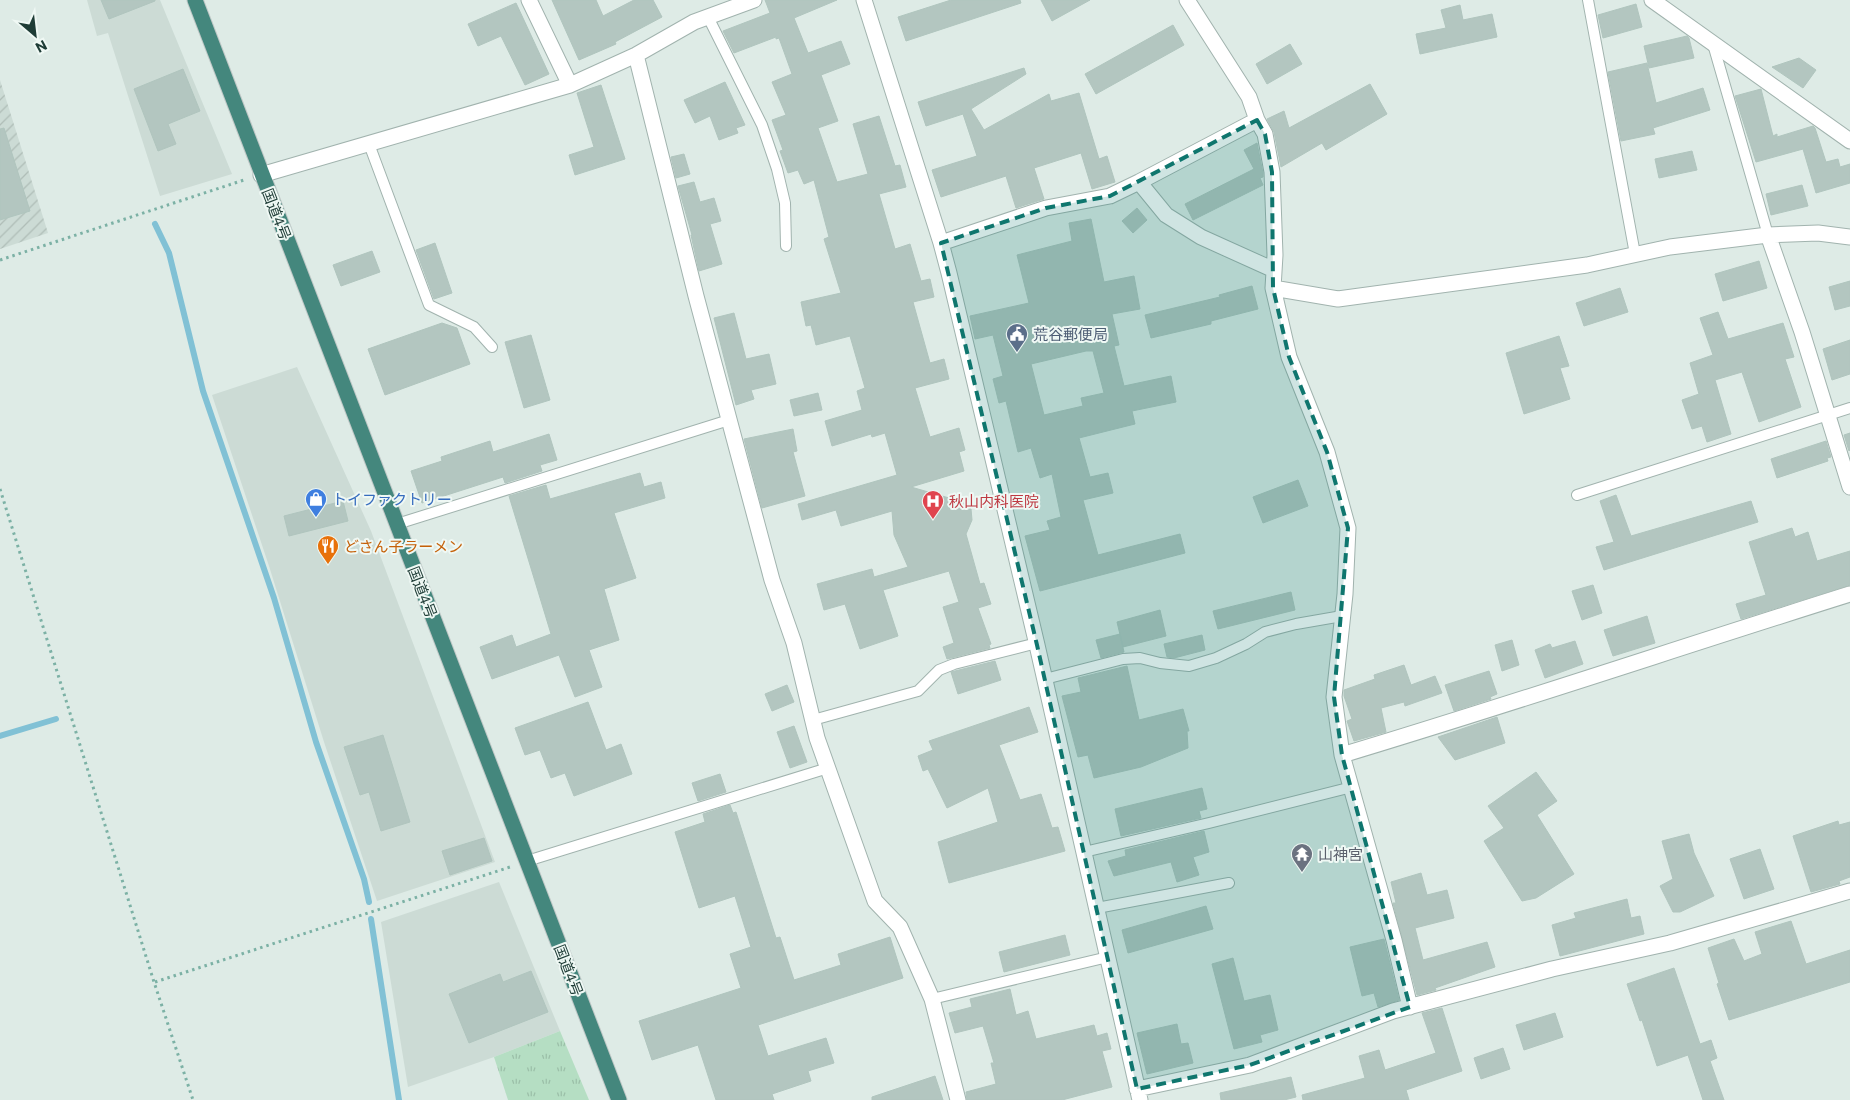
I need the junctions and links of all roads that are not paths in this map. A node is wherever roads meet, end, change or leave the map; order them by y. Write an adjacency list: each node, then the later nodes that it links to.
1 (195, 0): 15 (highway, 国道4号)
2 (529, 0): 11 (street)
3 (754, 0): 8 (street)
4 (864, 0): 19 (street)
5 (1188, 0): 12 (street)
6 (1588, 0): 21 (lane)
7 (1652, 0): 9 (street)
8 (708, 17): 10 (street); 20 (lane)
9 (1713, 43): 13 (street); 17 (lane)
10 (636, 55): 11 (street); 27 (street)
11 (570, 85): 14 (street)
12 (1257, 120): 16 (street); 22 (street)
13 (1850, 140)
14 (369, 144): 15 (street); 24 (lane)
15 (261, 175): 30 (highway, 国道4号)
16 (1139, 182): 19 (street); 22 (street)
17 (1768, 235): 18 (street); 21 (street); 26 (street)
18 (1850, 237)
19 (941, 243): 33 (street)
20 (786, 246)
21 (1635, 254): 23 (street)
22 (1274, 270): 23 (street)
23 (1274, 288): 32 (street)
24 (492, 347)
25 (1850, 408): 26 (lane)
26 (1828, 416): 28 (street); 29 (lane)
27 (729, 420): 30 (lane); 35 (street)
28 (1850, 487)
29 (1577, 495)
30 (397, 524): 40 (highway, 国道4号)
31 (1850, 594): 36 (street)
32 (1342, 616): 34 (lane); 36 (street)
33 (1037, 643): 34 (street); 35 (lane)
34 (1045, 679): 39 (street)
35 (813, 720): 37 (street)
36 (1342, 755): 38 (street)
37 (828, 768): 40 (lane); 45 (street)
38 (1352, 787): 39 (lane); 46 (street)
39 (1084, 852): 43 (street)
40 (527, 861): 48 (highway, 国道4号)
41 (1228, 883): 43 (lane)
42 (1850, 891): 46 (street)
43 (1097, 908): 44 (street)
44 (1108, 957): 45 (lane); 47 (street)
45 (932, 999): 49 (street)
46 (1410, 1007): 47 (street)
47 (1138, 1094)
48 (619, 1100)
49 (958, 1100)

